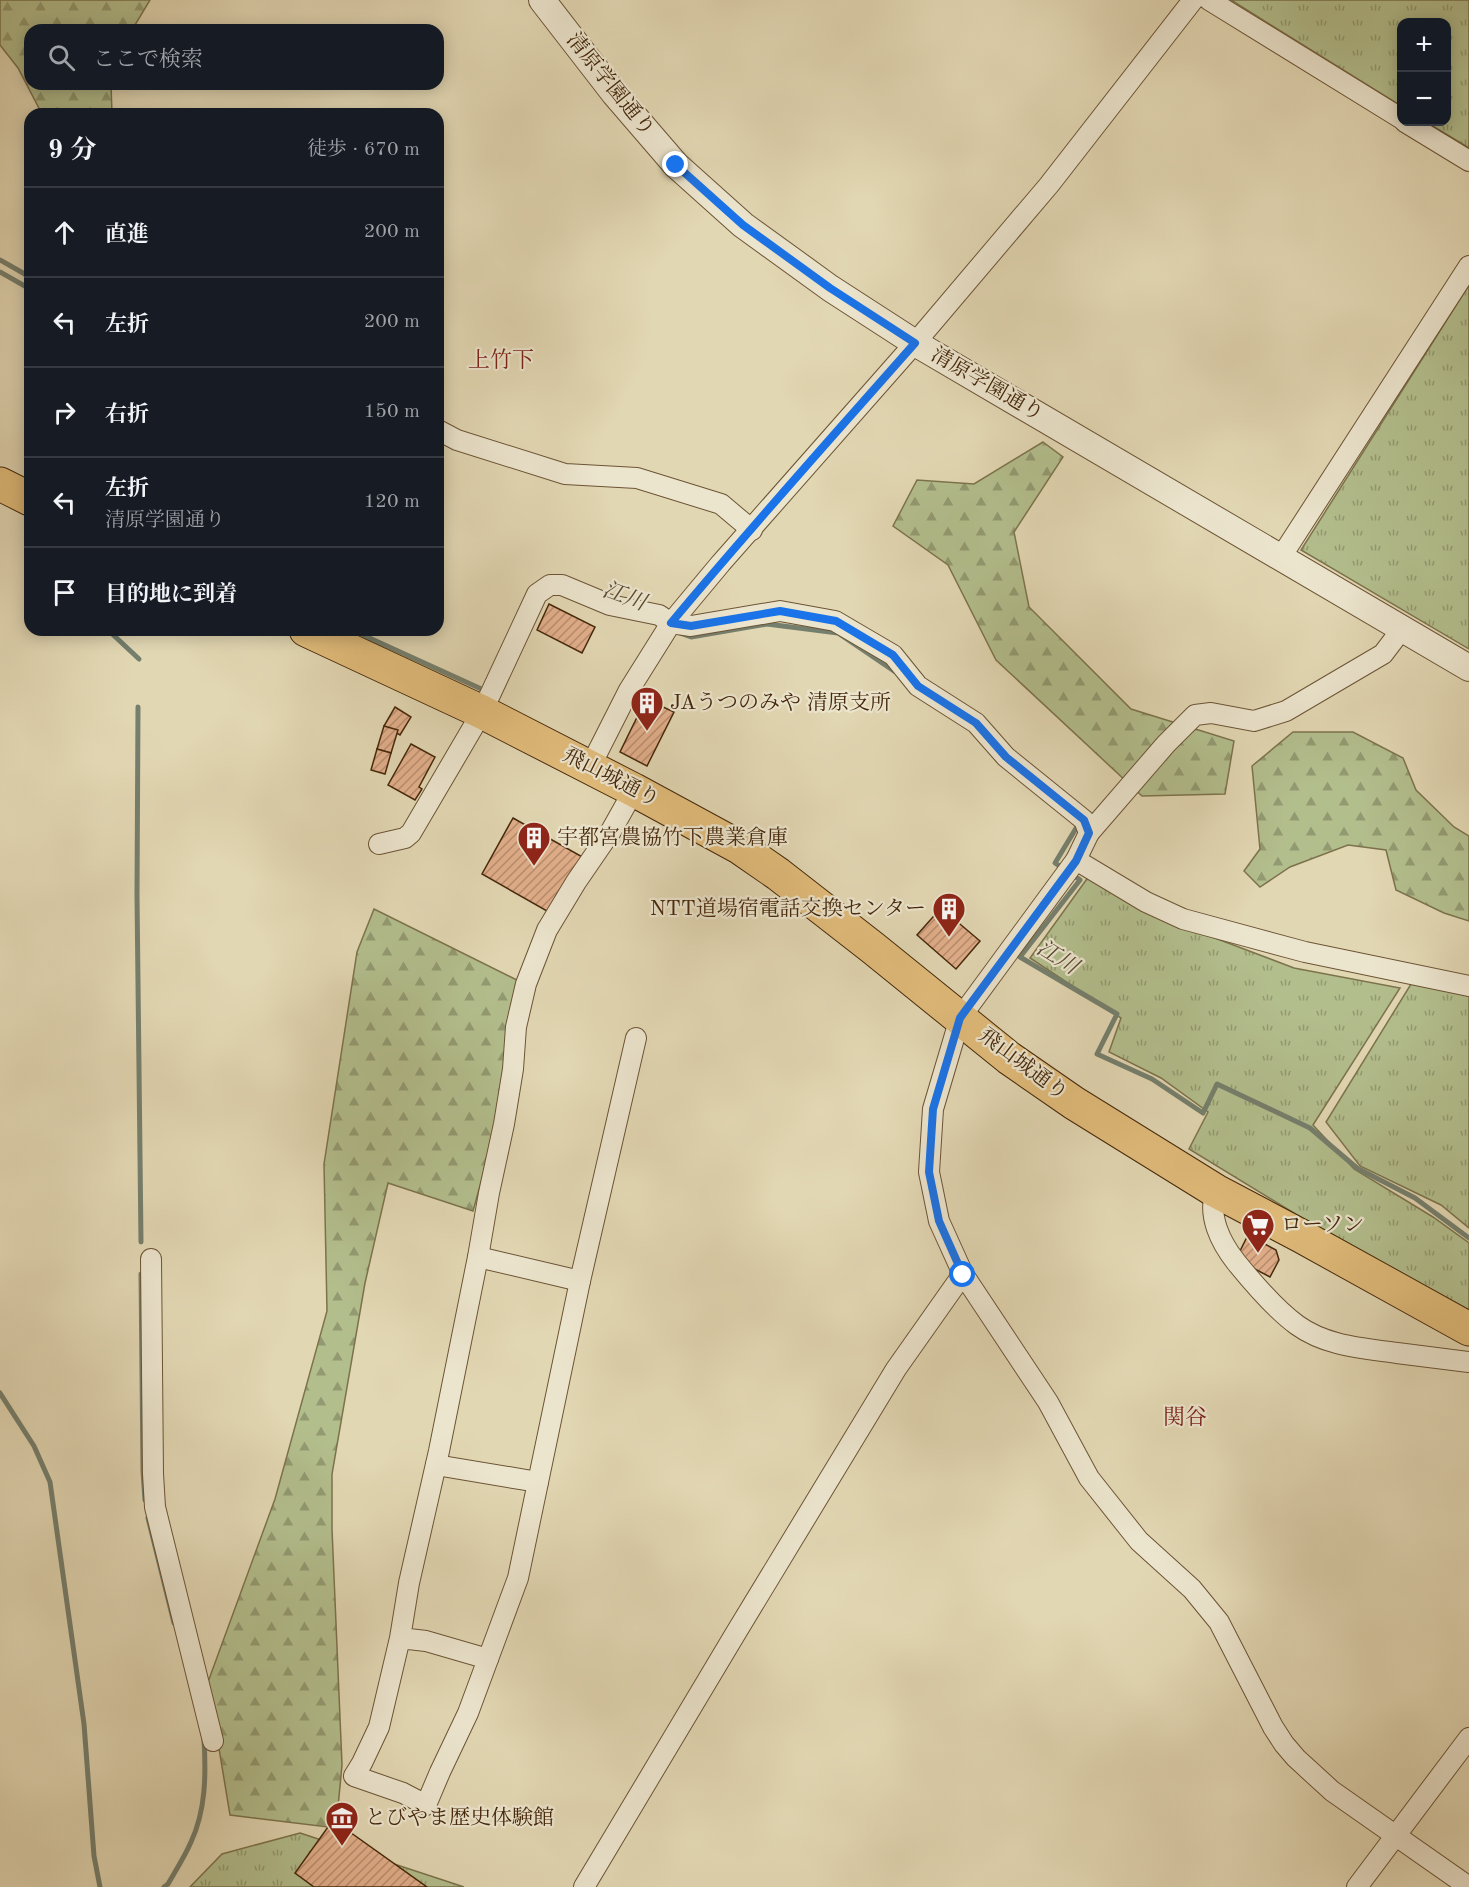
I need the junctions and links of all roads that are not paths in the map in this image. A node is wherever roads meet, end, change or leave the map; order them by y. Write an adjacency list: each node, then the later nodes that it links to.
1 (542, 0): 8 (street, 清原学園通り)
2 (1193, 0): 8 (street)
3 (1209, 0): 4 (street)
4 (1397, 116)
5 (1413, 126): 6 (street)
6 (1469, 161)
7 (1469, 266): 13 (street)
8 (915, 343): 12 (street); 13 (street, 清原学園通り)
9 (444, 433): 12 (street)
10 (0, 484): 11 (highway)
11 (24, 496)
12 (752, 530): 14 (street)
13 (1281, 557): 15 (street, 清原学園通り)
14 (671, 623): 18 (street); 19 (street); 21 (street)
15 (1402, 629): 17 (street, 清原学園通り); 21 (street)
16 (319, 636): 18 (highway, 飛山城通り)
17 (1469, 668)
18 (482, 712): 19 (highway, 飛山城通り); 22 (street)
19 (590, 767): 20 (highway, 飛山城通り)
20 (634, 790): 25 (highway, 飛山城通り); 28 (street)
21 (1089, 833): 23 (street)
22 (379, 844)
23 (1076, 861): 24 (street); 25 (street)
24 (1469, 986)
25 (960, 1018): 27 (highway, 飛山城通り); 30 (street)
26 (636, 1038): 31 (street)
27 (1216, 1191): 32 (highway, 飛山城通り); 33 (street)
28 (478, 1257): 31 (street); 34 (street)
29 (151, 1259): 39 (street)
30 (963, 1275): 40 (street); 41 (street)
31 (580, 1281): 35 (street)
32 (1469, 1329)
33 (1469, 1362)
34 (436, 1466): 35 (street); 36 (street)
35 (538, 1482): 37 (street)
36 (400, 1638): 37 (street); 37 (street)
37 (488, 1659)
38 (1469, 1738): 40 (street)
39 (213, 1741)
40 (1397, 1836): 42 (street); 43 (street)
41 (584, 1887)
42 (1357, 1887)
43 (1469, 1887)

